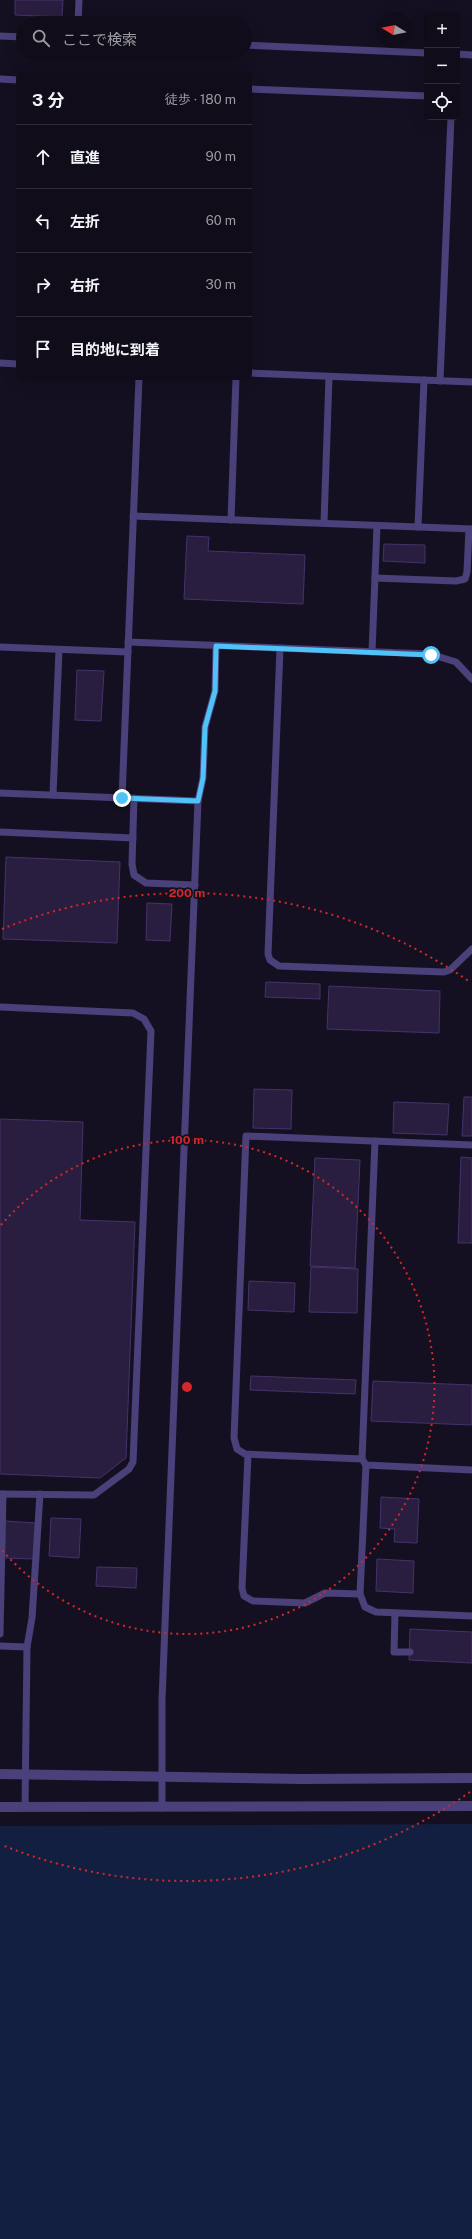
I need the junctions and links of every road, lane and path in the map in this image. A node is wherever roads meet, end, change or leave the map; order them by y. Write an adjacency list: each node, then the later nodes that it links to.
1 (79, 0): 2 (lane)
2 (78, 16)
3 (0, 36): 4 (lane)
4 (16, 37)
5 (252, 46): 6 (lane)
6 (424, 53)
7 (460, 54): 8 (lane)
8 (472, 54)
9 (0, 79): 10 (lane)
10 (16, 80)
11 (252, 89): 12 (lane)
12 (424, 96)
13 (451, 120): 21 (lane)
14 (0, 363): 15 (lane)
15 (16, 364)
16 (252, 373): 17 (lane)
17 (330, 377): 20 (lane); 25 (lane)
18 (139, 380): 23 (lane)
19 (236, 380): 24 (lane)
20 (424, 380): 21 (lane); 27 (lane)
21 (440, 381): 22 (lane)
22 (472, 382)
23 (133, 516): 24 (lane); 30 (lane)
24 (230, 520): 25 (lane)
25 (324, 523): 26 (lane)
26 (377, 526): 27 (lane); 29 (lane)
27 (418, 527): 28 (lane)
28 (471, 529): 29 (lane)
29 (375, 578): 36 (lane)
30 (128, 642): 31 (lane); 35 (lane)
31 (216, 646): 33 (lane); 42 (lane)
32 (0, 647): 34 (lane)
33 (280, 648): 36 (lane); 46 (lane)
34 (59, 650): 35 (lane); 39 (lane)
35 (128, 652): 40 (lane)
36 (372, 652): 37 (lane)
37 (472, 679)
38 (0, 793): 39 (lane)
39 (53, 795): 40 (lane)
40 (122, 798): 41 (lane)
41 (134, 798): 42 (lane); 44 (lane)
42 (198, 801): 45 (lane)
43 (0, 832): 44 (lane)
44 (133, 838): 45 (lane)
45 (194, 885): 64 (lane)
46 (472, 949)
47 (0, 1007): 54 (lane)
48 (375, 1141): 49 (lane); 50 (lane); 51 (lane)
49 (472, 1145)
50 (248, 1455): 51 (lane); 55 (lane)
51 (364, 1462): 52 (lane); 55 (lane)
52 (472, 1470)
53 (2, 1494): 54 (lane); 58 (lane)
54 (40, 1494): 60 (lane)
55 (360, 1594): 56 (lane)
56 (395, 1613): 57 (lane); 61 (lane)
57 (472, 1616)
58 (0, 1634)
59 (0, 1646): 60 (lane)
60 (27, 1647): 63 (lane)
61 (410, 1652)
62 (0, 1774): 63 (street)
63 (25, 1774): 64 (street); 68 (lane)
64 (162, 1776): 65 (street); 69 (lane)
65 (472, 1778)
66 (472, 1806): 69 (street)
67 (0, 1807): 68 (street)
68 (25, 1808): 69 (street)
69 (162, 1808)

